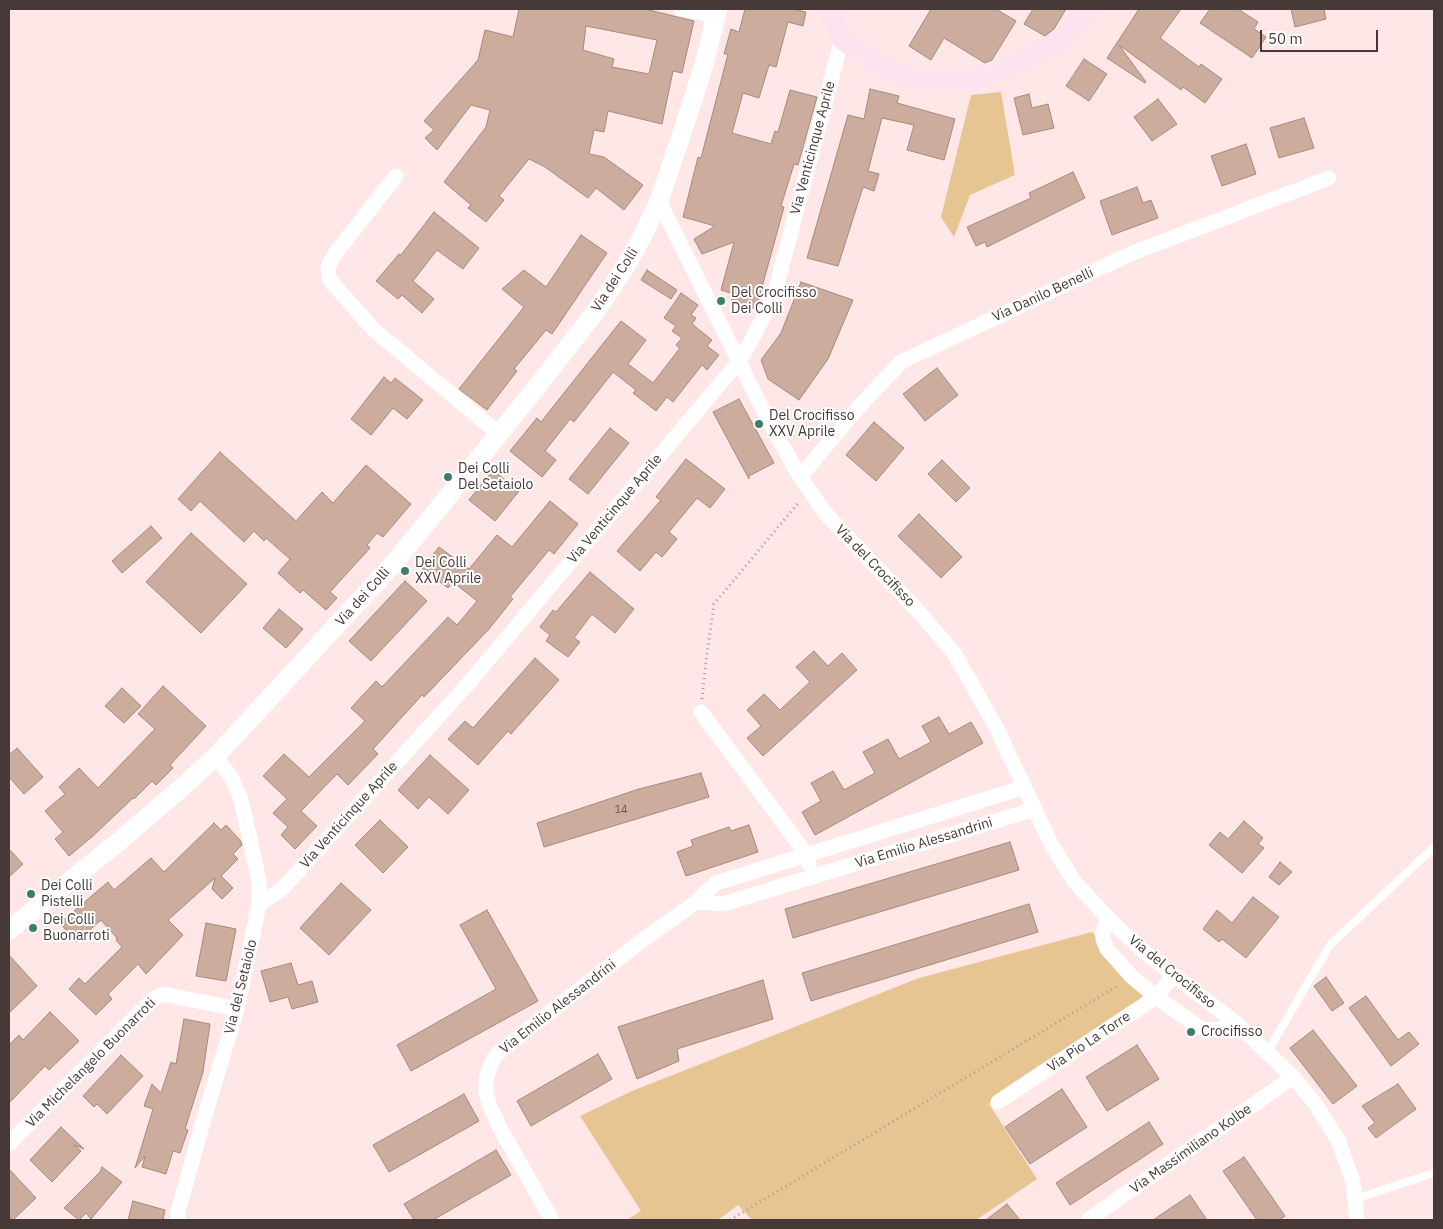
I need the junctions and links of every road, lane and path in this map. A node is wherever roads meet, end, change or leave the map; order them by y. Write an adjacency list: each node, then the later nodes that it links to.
1 (681, 9): 4 (street)
2 (829, 9): 5 (main road)
3 (1089, 9): 5 (main road)
4 (717, 12): 8 (street, Via dei Colli)
5 (842, 38): 9 (street, Via Venticinque Aprile)
6 (396, 176): 10 (street)
7 (1329, 178): 11 (street, Via Danilo Benelli)
8 (659, 201): 9 (street, Via del Crocifisso); 10 (street, Via dei Colli)
9 (740, 360): 11 (street, Via del Crocifisso); 21 (street, Via Venticinque Aprile)
10 (499, 434): 14 (street, Via dei Colli)
11 (800, 477): 12 (street, Via del Crocifisso)
12 (810, 490): 13 (path); 15 (street, Via del Crocifisso)
13 (701, 712): 18 (street)
14 (216, 756): 21 (street, Via del Setaiolo); 23 (street, Via dei Colli)
15 (1025, 787): 16 (street, Via del Crocifisso); 18 (street, Via Emilio Alessandrini)
16 (1035, 809): 19 (street, Via Emilio Alessandrini); 22 (street, Via del Crocifisso)
17 (1434, 847): 29 (lane)
18 (807, 855): 19 (street); 20 (street, Via Emilio Alessandrini)
19 (813, 877): 20 (street, Via Emilio Alessandrini)
20 (696, 902): 36 (street, Via Emilio Alessandrini)
21 (259, 905): 27 (street, Via del Setaiolo)
22 (1108, 918): 24 (street, Via del Crocifisso); 25 (street, Via del Crocifisso)
23 (9, 930)
24 (1174, 975): 26 (street, Via Pio La Torre); 28 (street, Via del Crocifisso)
25 (1132, 977): 26 (street, Via del Crocifisso); 37 (path)
26 (1156, 997): 28 (street, Via del Crocifisso); 31 (street, Via Pio La Torre)
27 (237, 1010): 32 (street, Via Michelangelo Buonarroti); 35 (street, Via del Setaiolo)
28 (1237, 1024): 29 (street, Via del Crocifisso)
29 (1268, 1051): 30 (street, Via del Crocifisso)
30 (1294, 1077): 34 (street, Via del Crocifisso); 38 (street, Via Massimiliano Kolbe)
31 (998, 1102)
32 (9, 1144)
33 (1434, 1173): 34 (lane)
34 (1355, 1199): 39 (street, Via del Crocifisso)
35 (178, 1220)
36 (552, 1220)
37 (730, 1220)
38 (1088, 1220)
39 (1357, 1220)

